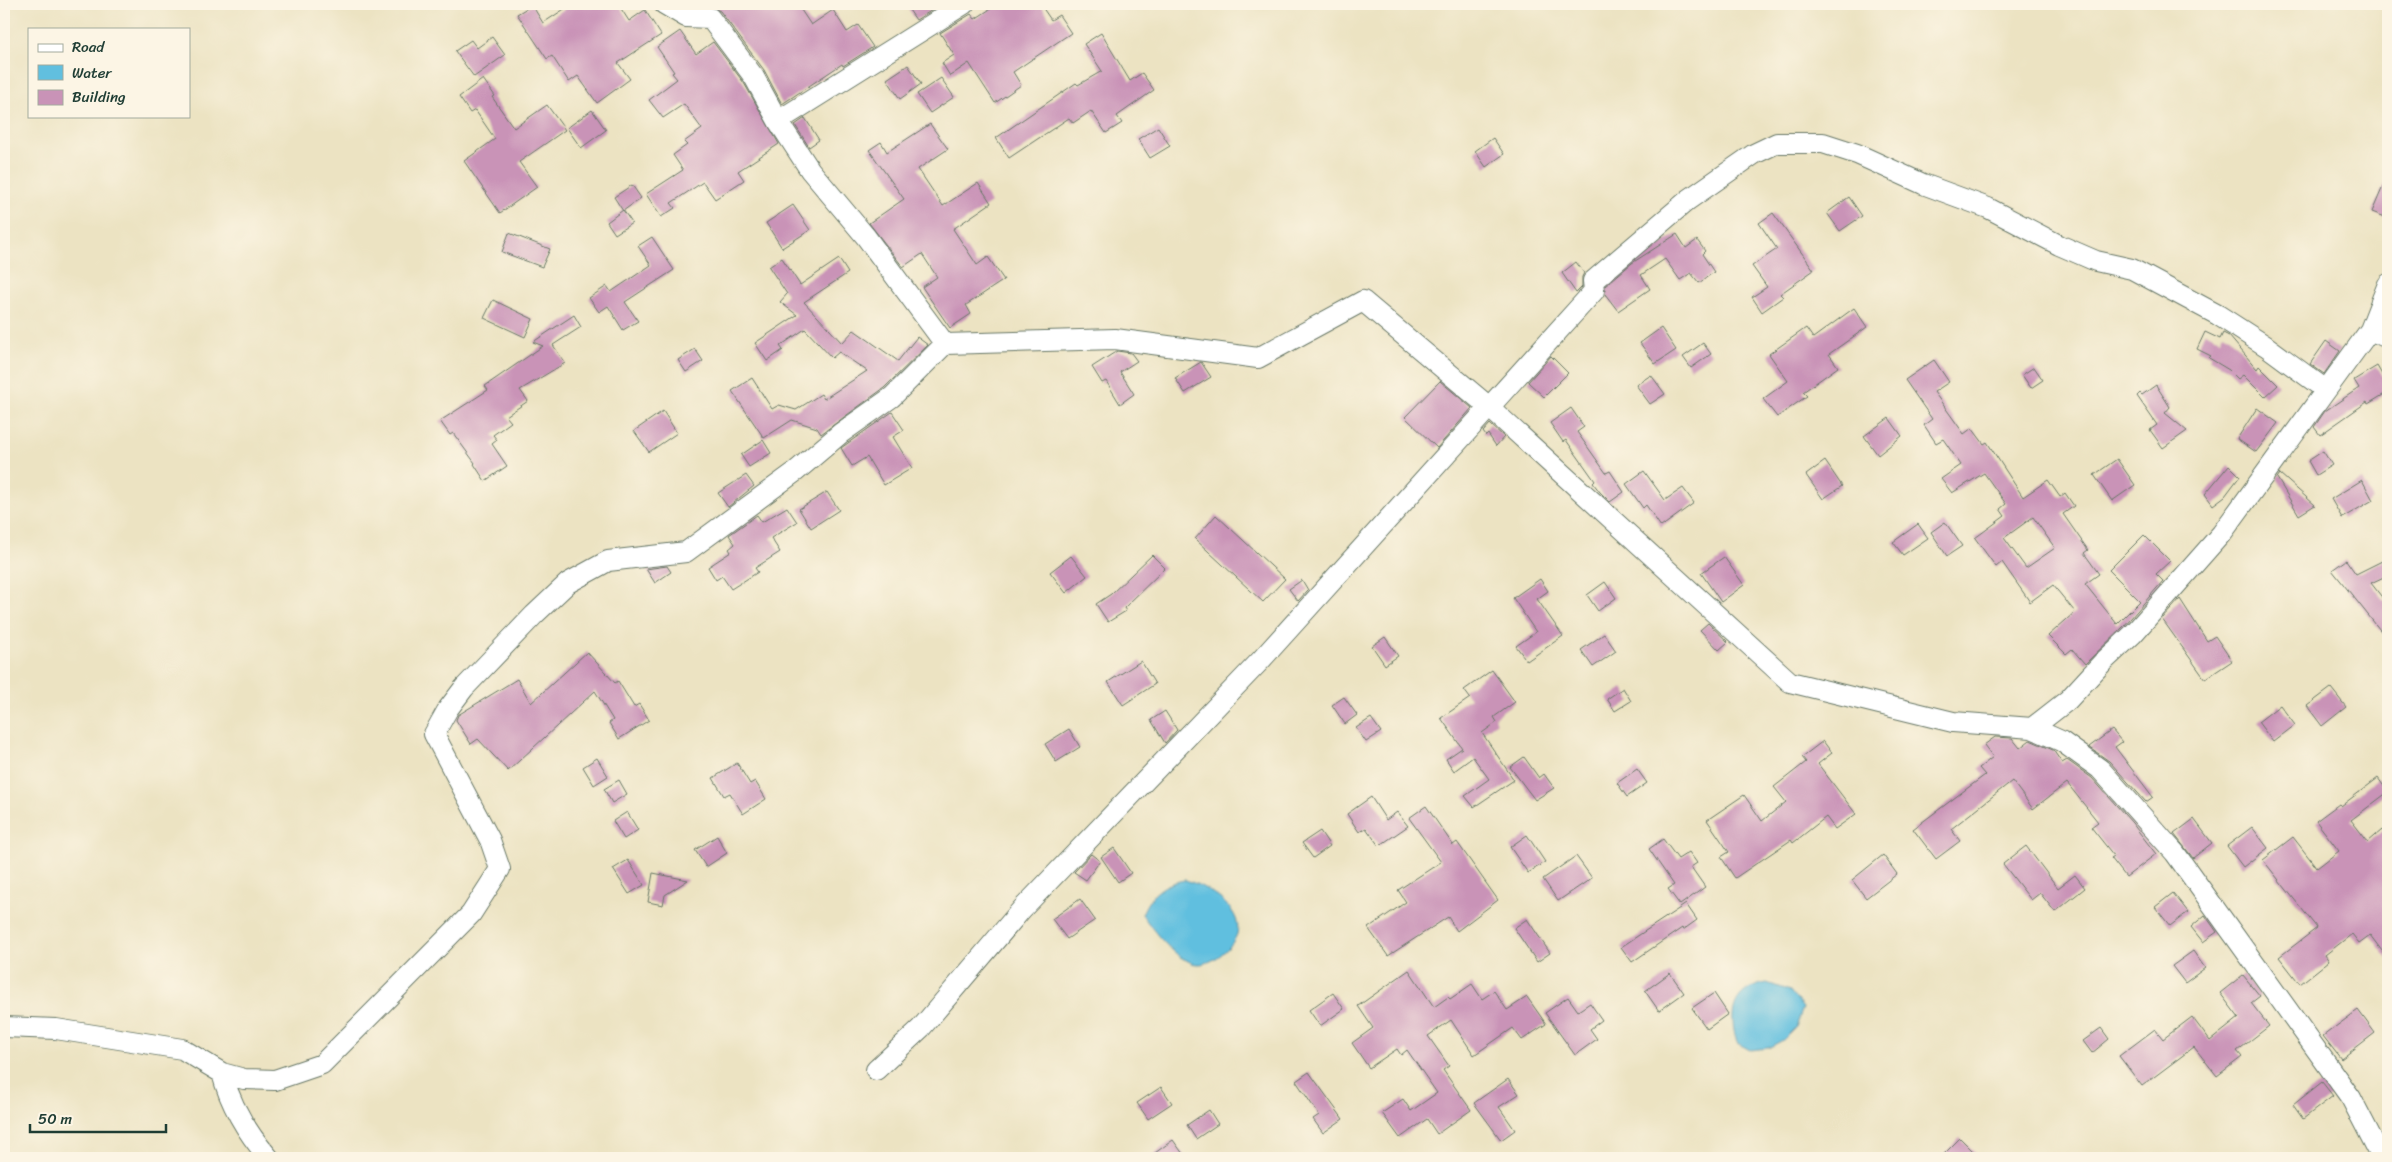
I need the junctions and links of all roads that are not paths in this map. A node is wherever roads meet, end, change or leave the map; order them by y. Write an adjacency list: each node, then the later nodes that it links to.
1 (664, 4): 3 (street)
2 (964, 4): 3 (street)
3 (778, 121): 7 (street)
4 (2388, 284): 5 (street)
5 (2370, 330): 6 (street); 8 (street)
6 (2388, 338)
7 (945, 344): 9 (street); 13 (street)
8 (2326, 390): 9 (street); 10 (street)
9 (1489, 407): 10 (street); 12 (street)
10 (2032, 728): 15 (street)
11 (4, 1027): 13 (street)
12 (876, 1070)
13 (222, 1073): 14 (street)
14 (269, 1158)
15 (2382, 1158)

